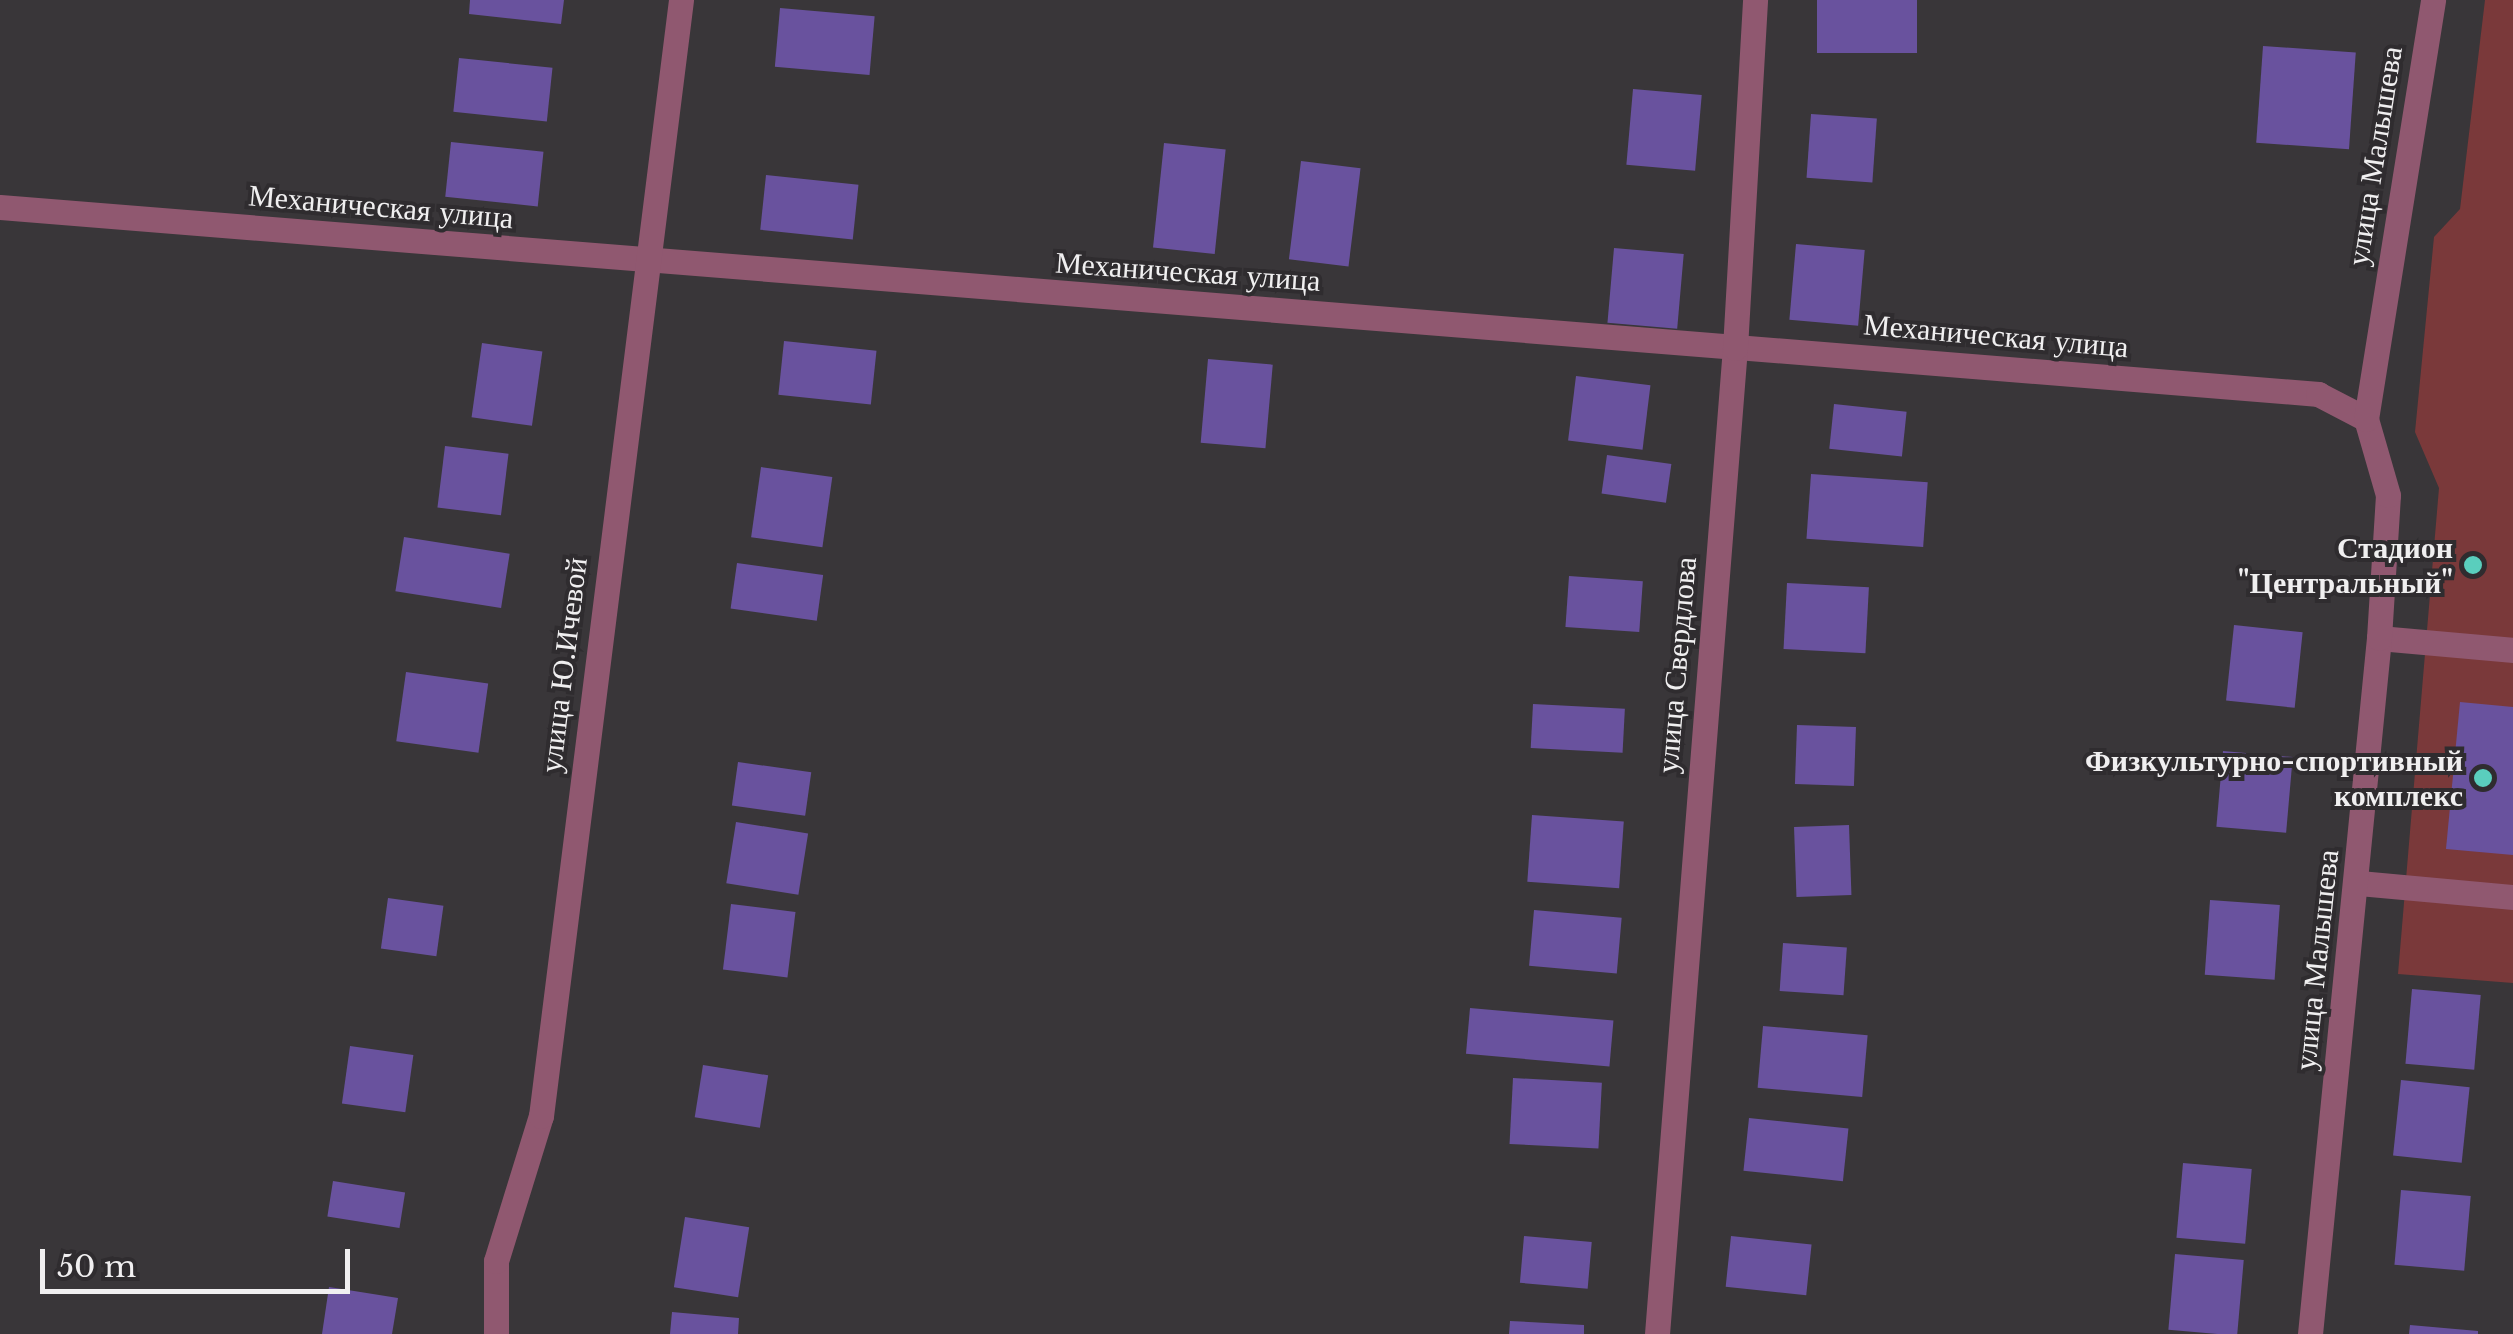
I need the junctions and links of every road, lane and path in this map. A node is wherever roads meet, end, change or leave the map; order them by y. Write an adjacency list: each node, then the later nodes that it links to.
1 (681, 0): 5 (street, улица Ю.Ичевой)
2 (1755, 0): 6 (street, улица Свердлова)
3 (2432, 0): 7 (street, улица Малышева)
4 (0, 207): 5 (street, Механическая улица)
5 (646, 262): 6 (street, Механическая улица); 12 (street, улица Ю.Ичевой)
6 (1735, 348): 7 (street, Механическая улица); 13 (street, улица Свердлова)
7 (2366, 419): 8 (street, улица Малышева)
8 (2380, 638): 9 (street); 10 (street, улица Малышева)
9 (2513, 650)
10 (2359, 883): 11 (street); 14 (street, улица Малышева)
11 (2513, 897)
12 (496, 1334)
13 (1656, 1334)
14 (2310, 1334)

